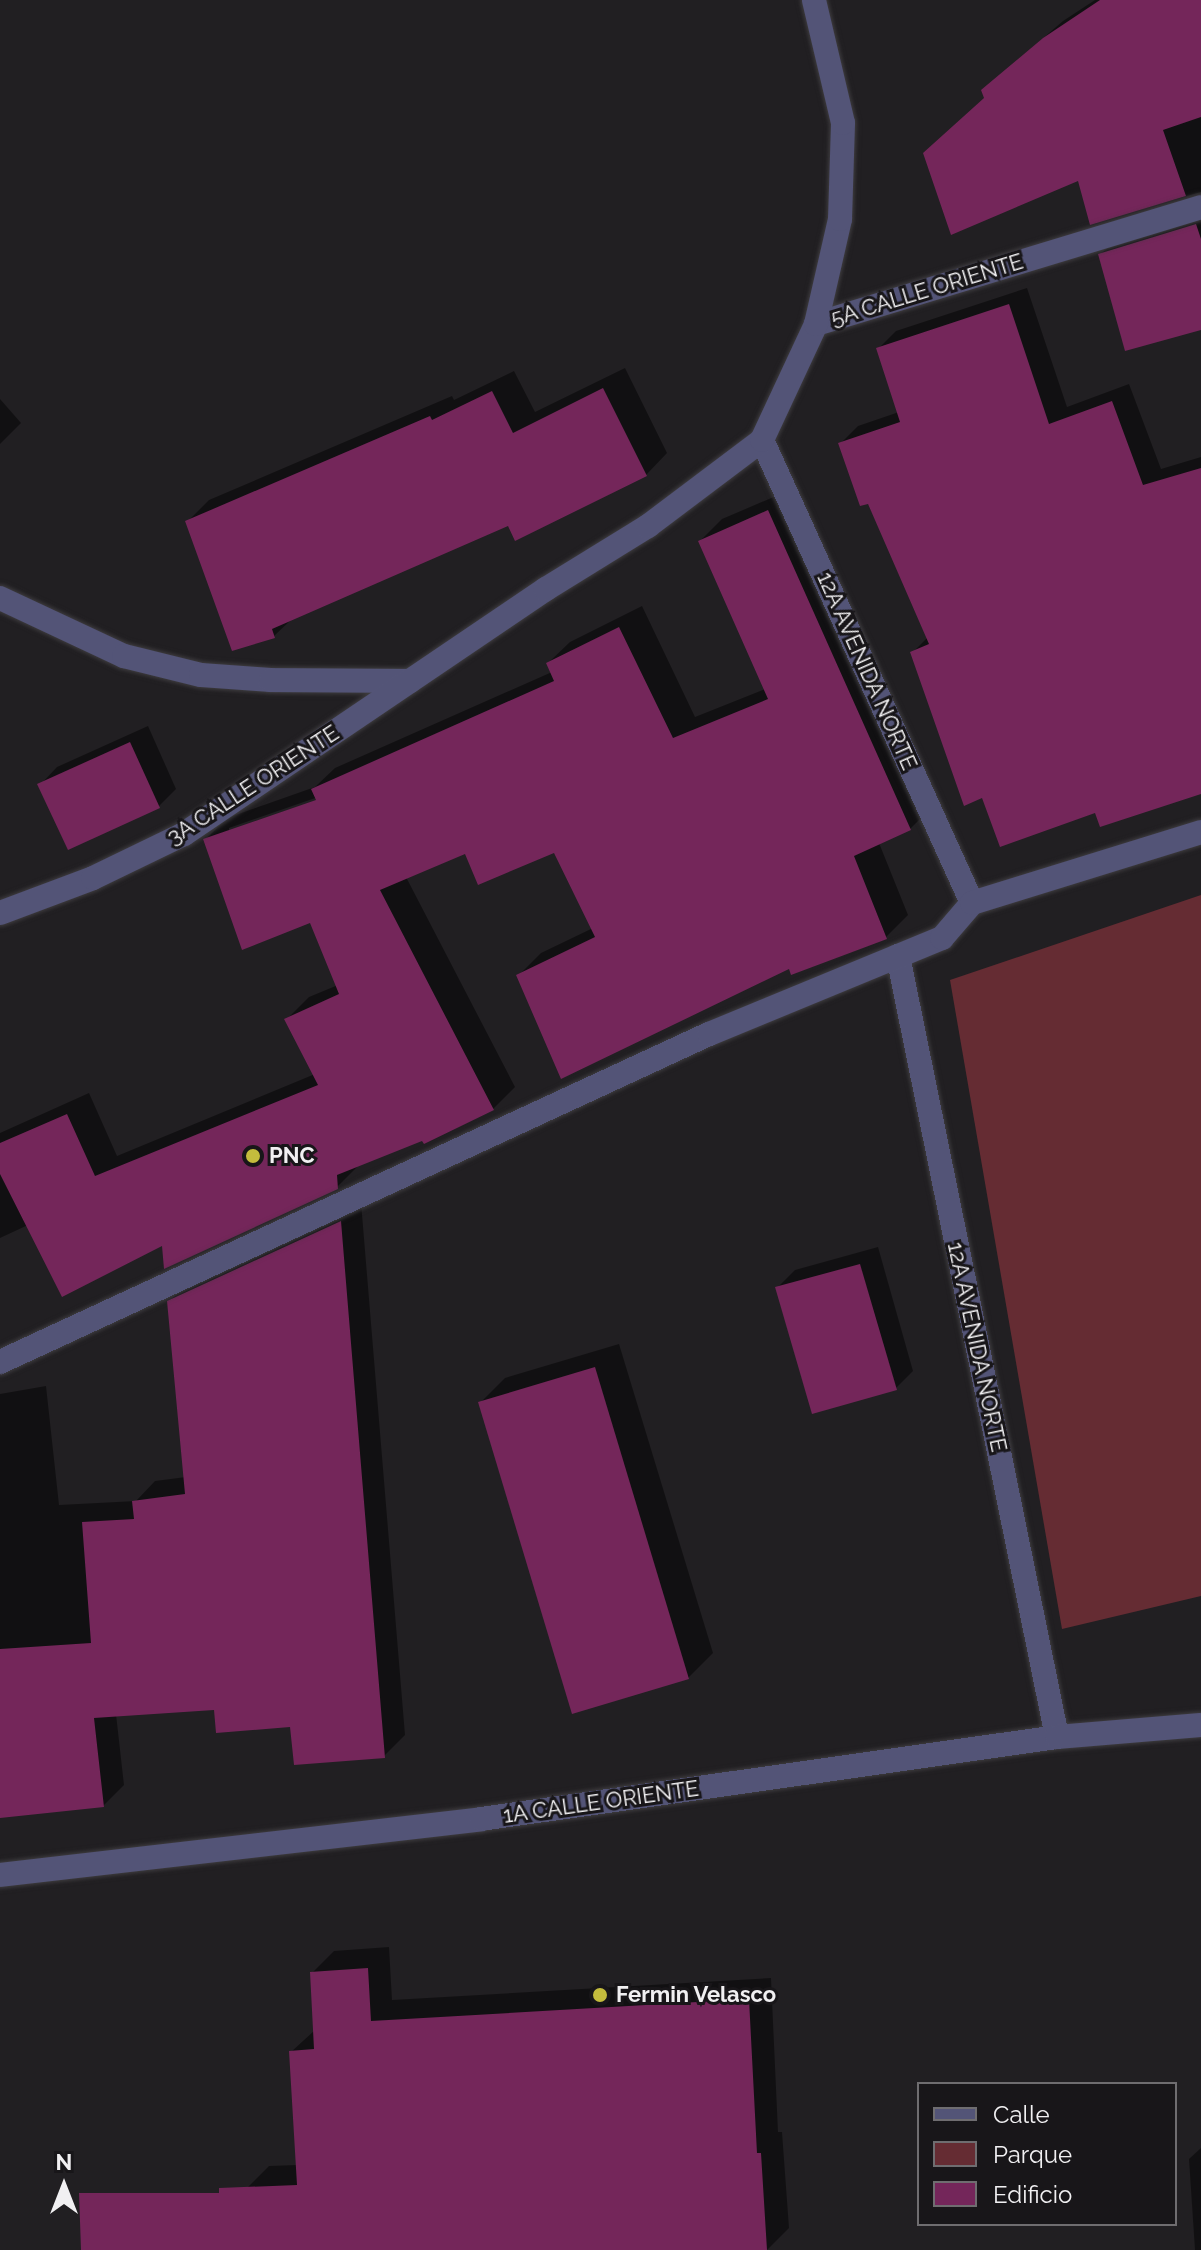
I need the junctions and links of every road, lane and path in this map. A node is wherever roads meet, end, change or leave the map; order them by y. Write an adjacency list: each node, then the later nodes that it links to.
1 (814, 0): 3 (street)
2 (1201, 207): 3 (street, 5A CALLE ORIENTE)
3 (816, 324): 4 (street, 5A CALLE ORIENTE)
4 (762, 440): 6 (street, 5A CALLE ORIENTE); 8 (street, 12A AVENIDA NORTE)
5 (0, 598): 6 (street)
6 (410, 681): 9 (street, 3A CALLE ORIENTE)
7 (1201, 832): 8 (street)
8 (972, 903): 10 (street)
9 (0, 913)
10 (898, 956): 11 (street); 13 (street, 12A AVENIDA NORTE)
11 (0, 1362)
12 (1201, 1725): 13 (street, 1A CALLE ORIENTE)
13 (1057, 1737): 14 (street, 1A CALLE ORIENTE)
14 (0, 1875)

